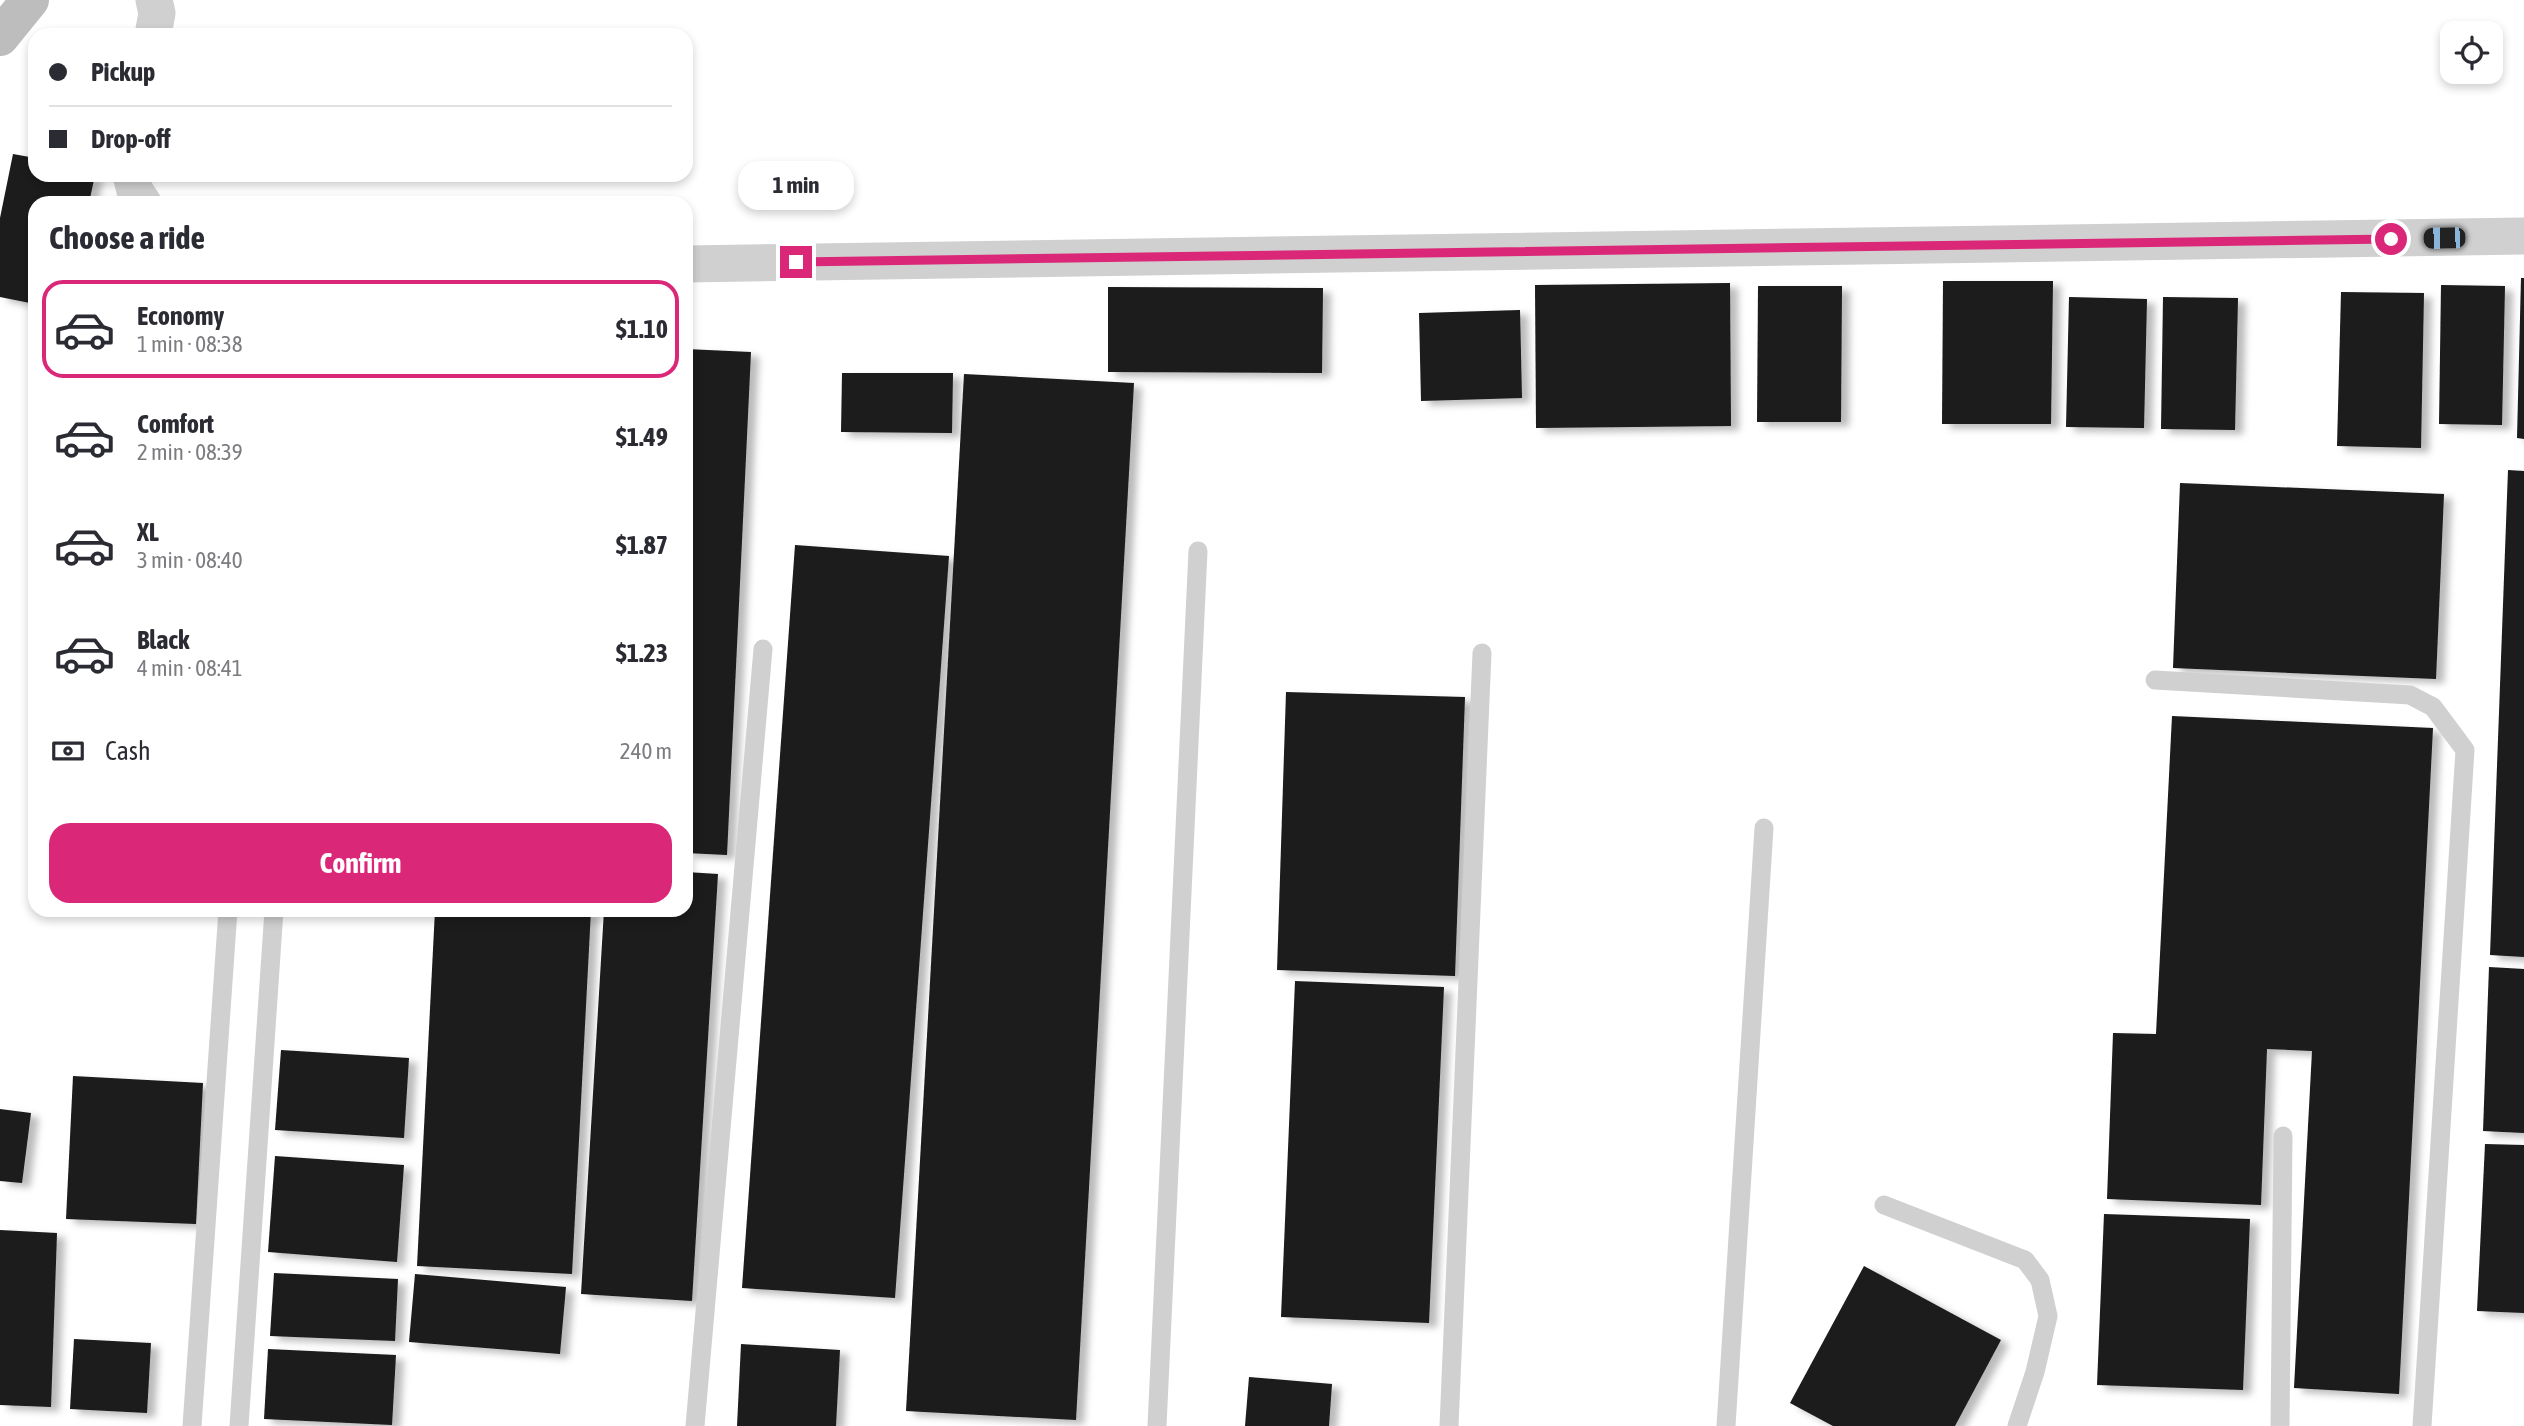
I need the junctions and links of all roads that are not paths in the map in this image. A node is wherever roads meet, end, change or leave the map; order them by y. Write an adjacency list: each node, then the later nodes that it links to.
1 (30, 0): 4 (street)
2 (154, 0): 3 (street)
3 (154, 28)
4 (0, 37)
5 (2524, 236): 6 (street)
6 (693, 264)
7 (1198, 551): 19 (lane)
8 (763, 649): 18 (lane)
9 (1482, 653): 20 (lane)
10 (2155, 680): 24 (lane)
11 (1764, 828): 21 (lane)
12 (228, 917): 16 (lane)
13 (274, 917): 17 (lane)
14 (2283, 1136): 23 (lane)
15 (1884, 1205): 22 (lane)
16 (192, 1426)
17 (239, 1426)
18 (695, 1426)
19 (1157, 1426)
20 (1449, 1426)
21 (1726, 1426)
22 (2017, 1426)
23 (2280, 1426)
24 (2422, 1426)

